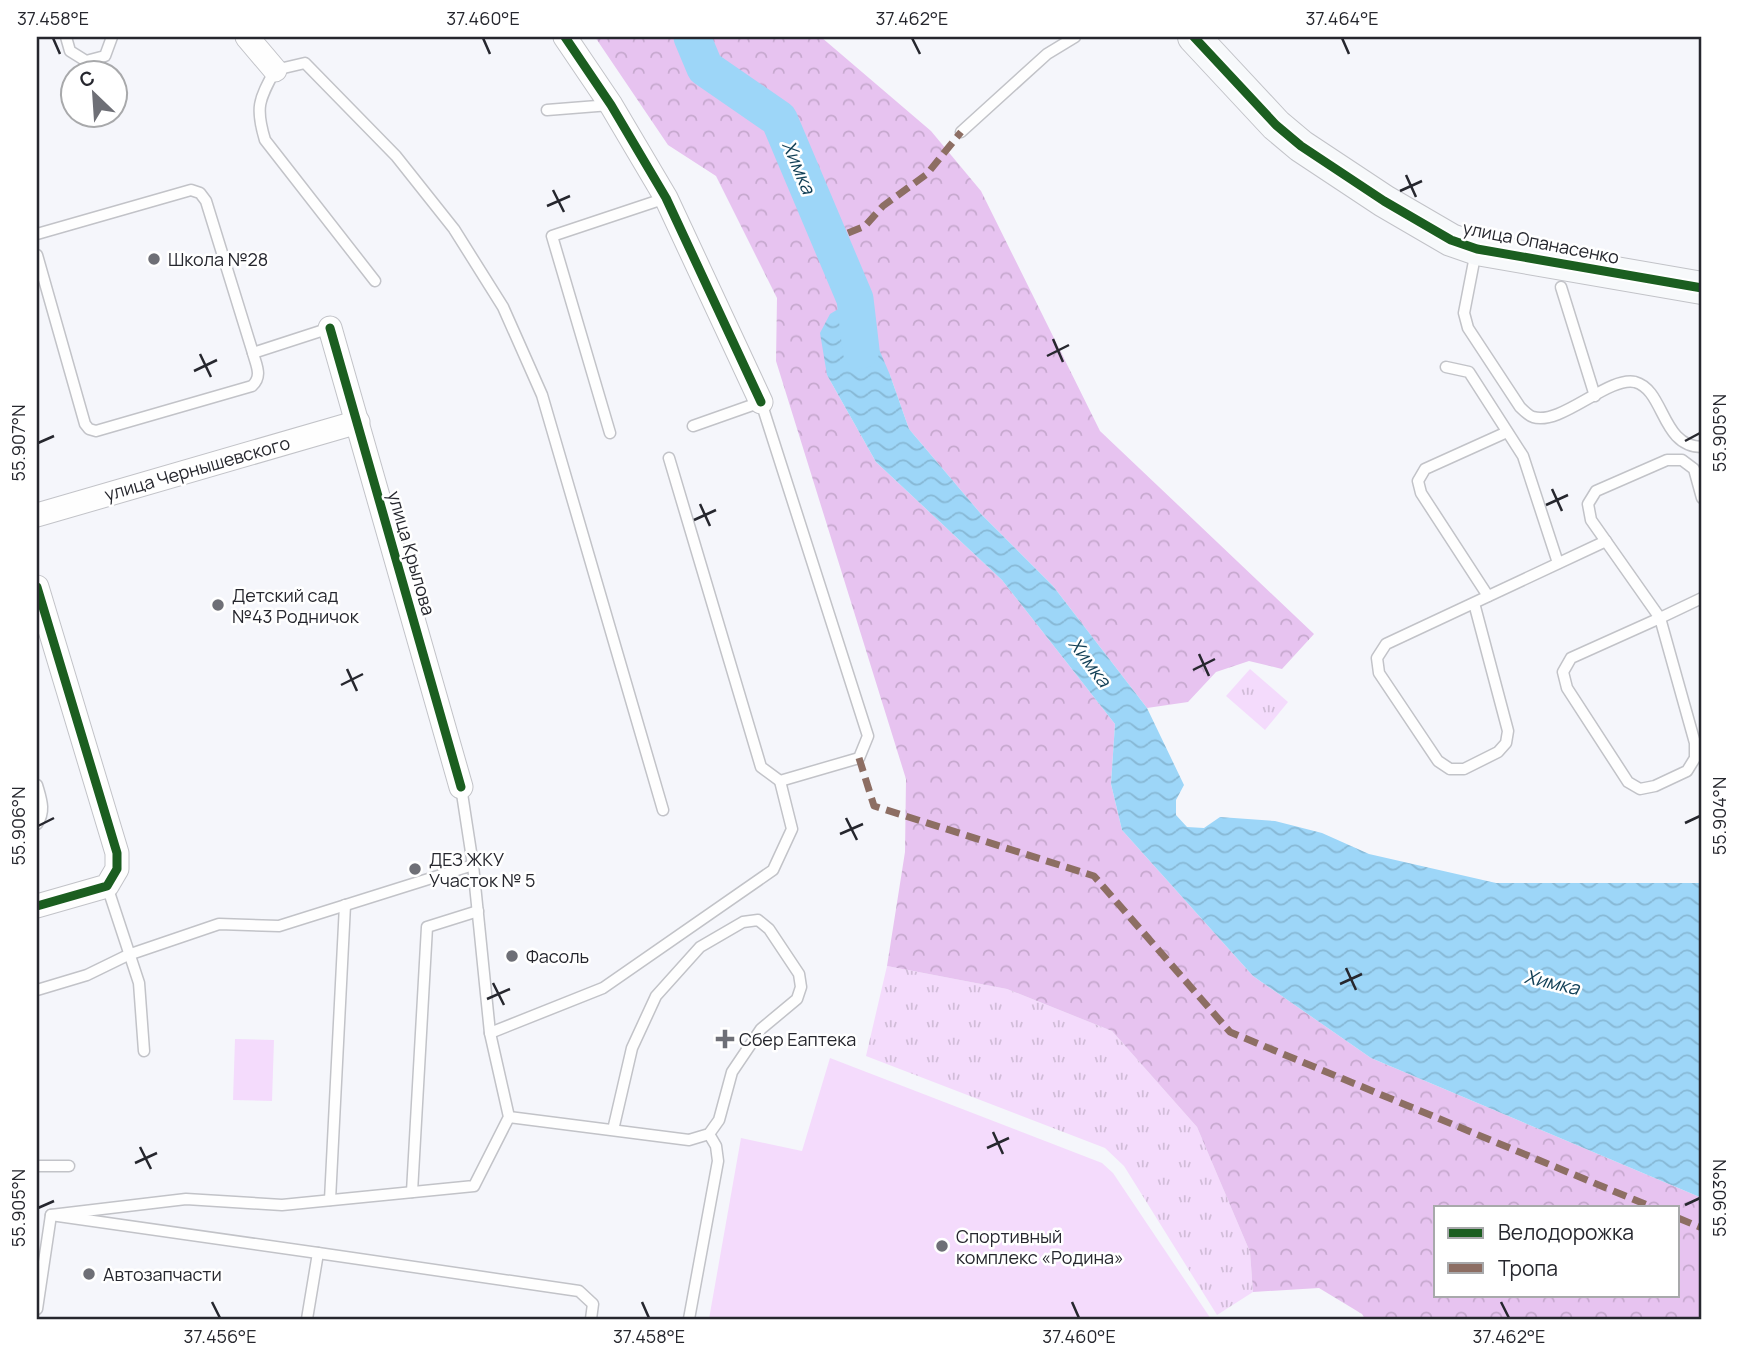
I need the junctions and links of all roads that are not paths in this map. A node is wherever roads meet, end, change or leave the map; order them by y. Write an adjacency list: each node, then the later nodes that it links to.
1 (66, 37): 2 (lane)
2 (112, 37)
3 (247, 37): 7 (street)
4 (565, 37): 8 (street)
5 (1075, 37): 10 (lane)
6 (1194, 37): 13 (street, улица Опанасенко)
7 (275, 70): 15 (lane); 41 (lane)
8 (611, 105): 9 (lane); 11 (street)
9 (547, 110)
10 (961, 132)
11 (666, 198): 22 (street); 26 (lane)
12 (37, 234): 19 (lane)
13 (1477, 249): 17 (street, улица Опанасенко); 21 (lane)
14 (37, 255): 19 (lane)
15 (375, 281)
16 (1562, 287): 21 (lane)
17 (1702, 288)
18 (330, 328): 19 (lane); 23 (street, улица Крылова)
19 (253, 353)
20 (1446, 367): 25 (lane)
21 (1595, 396): 27 (lane)
22 (761, 402): 24 (lane); 38 (lane)
23 (358, 422): 30 (street, улица Чернышевского); 40 (street, улица Крылова)
24 (693, 426)
25 (1507, 432): 32 (lane); 34 (lane)
26 (610, 433)
27 (1702, 447)
28 (669, 458): 38 (lane)
29 (1702, 498): 31 (lane)
30 (37, 514)
31 (1606, 541): 32 (lane); 37 (lane)
32 (1558, 563): 34 (lane)
33 (37, 587): 44 (street)
34 (1488, 596): 36 (lane)
35 (1702, 598): 37 (lane)
36 (1474, 603): 36 (lane)
37 (1660, 618): 37 (lane)
38 (780, 781): 50 (lane)
39 (37, 785): 42 (lane)
40 (461, 787): 43 (lane)
41 (663, 810)
42 (37, 824)
43 (473, 865): 45 (lane); 47 (lane)
44 (107, 886): 46 (street); 48 (lane)
45 (345, 905): 48 (lane); 58 (lane)
46 (37, 906)
47 (478, 911): 50 (lane); 57 (lane)
48 (128, 955): 49 (lane); 51 (lane)
49 (37, 990)
50 (490, 1033): 52 (lane)
51 (144, 1051)
52 (509, 1117): 53 (lane); 57 (lane)
53 (613, 1130): 54 (lane); 54 (lane)
54 (709, 1134): 64 (lane)
55 (37, 1166): 56 (lane)
56 (69, 1166)
57 (412, 1192): 58 (lane)
58 (330, 1200): 59 (lane)
59 (51, 1215): 60 (lane); 61 (lane)
60 (318, 1253): 62 (lane); 63 (lane)
61 (37, 1309)
62 (307, 1319)
63 (591, 1319)
64 (689, 1319)

